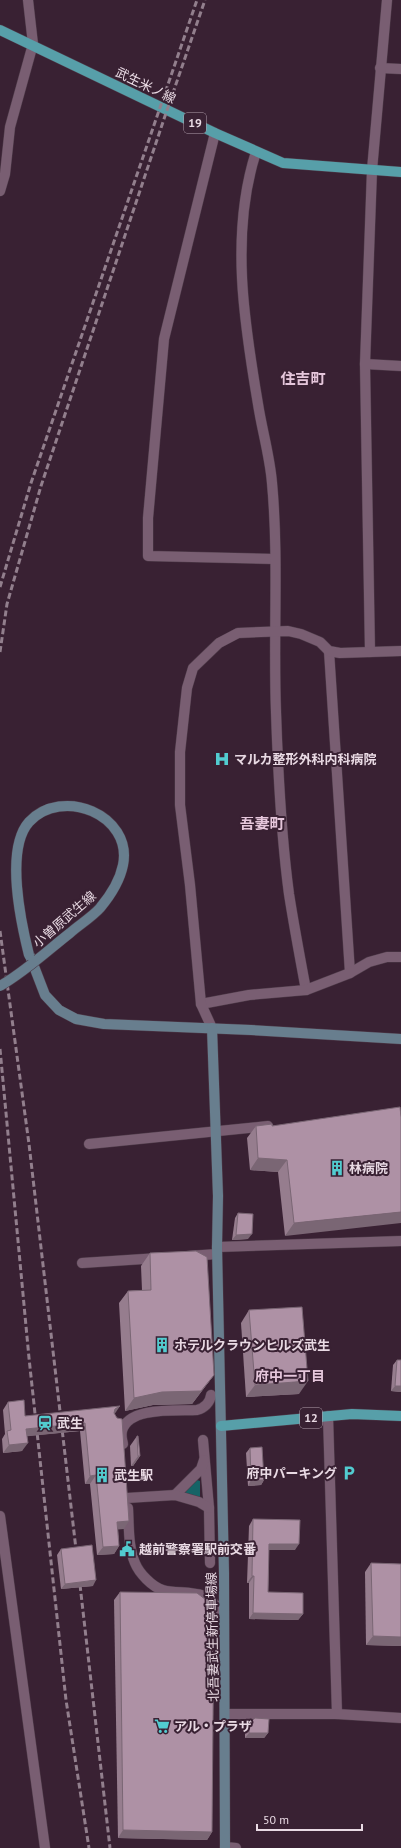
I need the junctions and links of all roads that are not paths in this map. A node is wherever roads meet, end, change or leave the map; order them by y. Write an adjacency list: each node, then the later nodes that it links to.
1 (28, 0): 4 (street)
2 (387, 0): 5 (street)
3 (0, 30): 4 (main road, 武生米ノ線 / 19)
4 (33, 44): 7 (main road, 武生米ノ線 / 19); 11 (street)
5 (380, 68): 6 (street); 9 (street)
6 (401, 69)
7 (215, 133): 8 (main road, 武生米ノ線 / 19); 14 (street)
8 (256, 152): 9 (main road, 武生米ノ線 / 19); 14 (street)
9 (372, 170): 10 (main road, 武生米ノ線 / 19); 12 (street)
10 (401, 172)
11 (0, 191)
12 (365, 364): 13 (street); 18 (street)
13 (401, 366)
14 (275, 559): 15 (street)
15 (274, 632): 17 (street); 22 (street); 23 (street)
16 (401, 650): 18 (street)
17 (329, 651): 18 (street); 20 (street)
18 (370, 652)
19 (401, 957): 20 (street)
20 (350, 972): 22 (street)
21 (0, 986): 24 (main road, 小曽原武生線, bridge)
22 (306, 990): 23 (street)
23 (201, 1004): 24 (street)
24 (212, 1028): 25 (main road, 小曽原武生線); 27 (main road, 北吾妻武生新停車場線)
25 (401, 1039)
26 (278, 1125): 27 (street)
27 (216, 1132): 28 (street); 30 (main road, 北吾妻武生新停車場線)
28 (89, 1144)
29 (401, 1241): 30 (street)
30 (217, 1250): 31 (street); 37 (main road, 北吾妻武生新停車場線)
31 (82, 1263)
32 (211, 1395): 36 (street)
33 (328, 1416): 34 (main road, 12); 37 (main road, 12); 47 (street)
34 (401, 1416)
35 (115, 1421): 36 (street)
36 (128, 1421): 39 (street)
37 (221, 1426): 46 (main road, 北吾妻武生新停車場線)
38 (203, 1440): 40 (street)
39 (124, 1454)
40 (204, 1457): 41 (street); 42 (street)
41 (175, 1495): 42 (street); 45 (street)
42 (209, 1508): 44 (street)
43 (0, 1516): 50 (street)
44 (210, 1564)
45 (217, 1609)
46 (225, 1714): 47 (street); 49 (main road, 北吾妻武生新停車場線)
47 (337, 1714): 48 (street)
48 (401, 1718)
49 (225, 1847): 51 (street)
50 (45, 1848)
51 (236, 1848)

